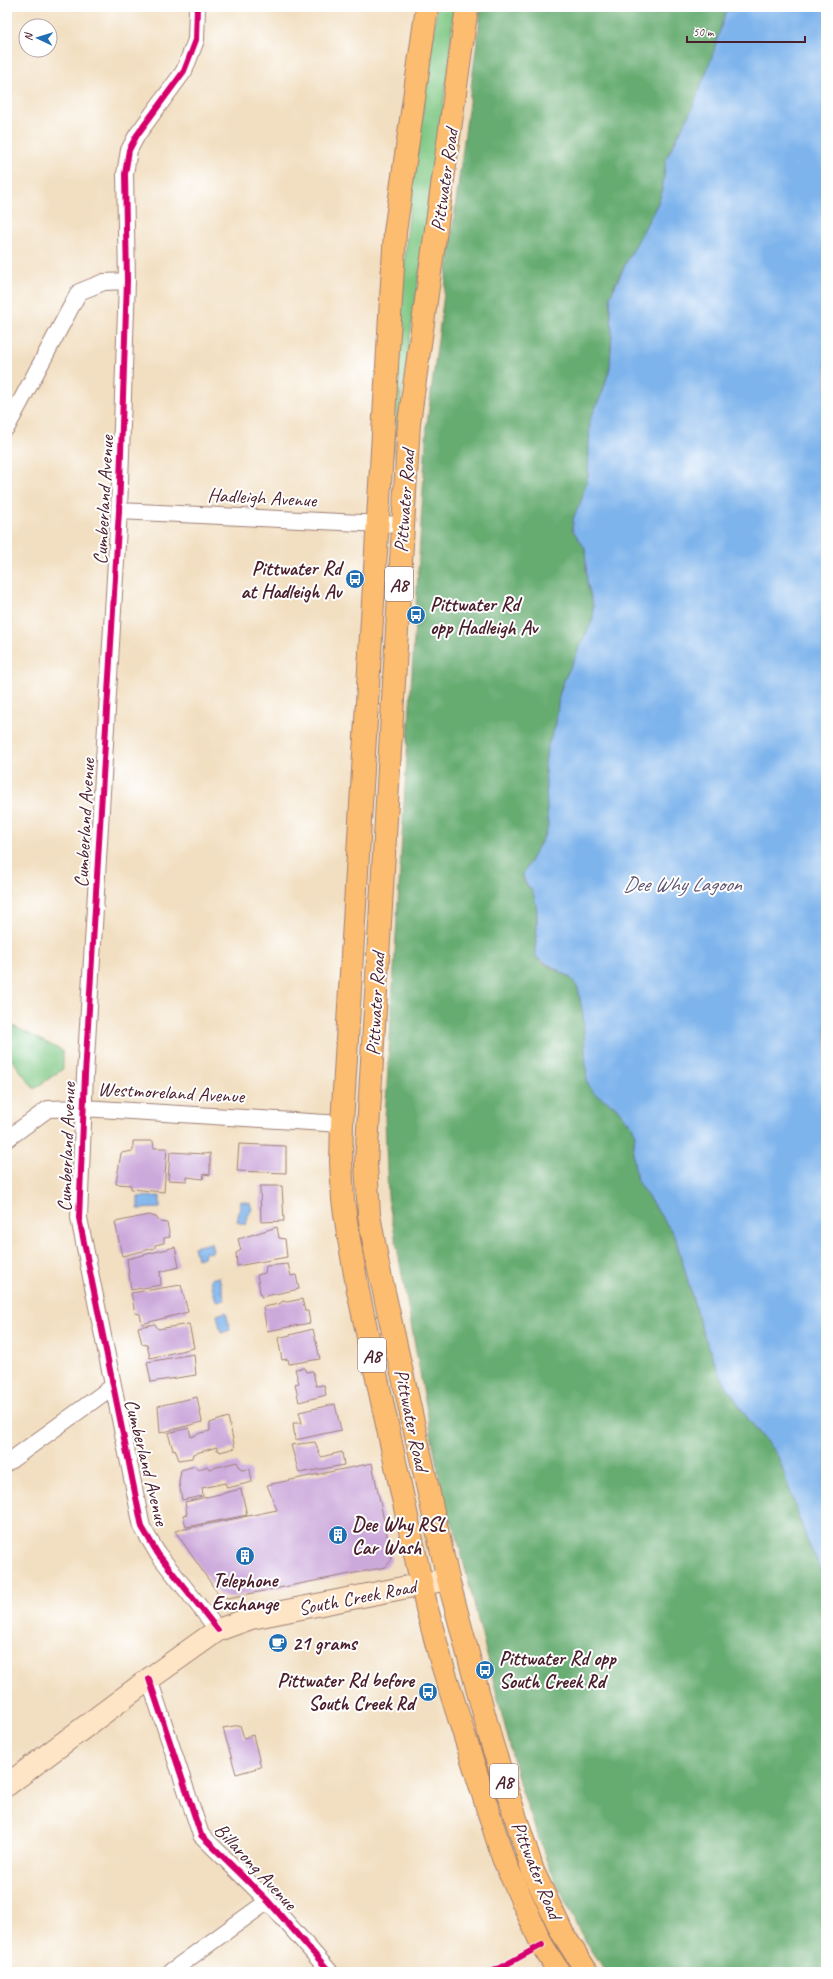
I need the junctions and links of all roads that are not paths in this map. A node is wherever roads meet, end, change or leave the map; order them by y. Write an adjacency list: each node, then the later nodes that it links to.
1 (197, 7): 4 (street, Cumberland Avenue)
2 (427, 7): 7 (highway, Pittwater Road / A8)
3 (467, 7): 8 (highway, Pittwater Road / A8)
4 (127, 281): 5 (street); 6 (street, Cumberland Avenue)
5 (7, 427)
6 (119, 511): 7 (street, Hadleigh Avenue); 9 (street, Cumberland Avenue)
7 (379, 524): 8 (street, Hadleigh Avenue); 10 (highway, Pittwater Road / A8)
8 (402, 524): 14 (highway, Pittwater Road / A8)
9 (83, 1108): 10 (street, Westmoreland Avenue); 11 (street, Westmoreland Avenue); 12 (street, Cumberland Avenue)
10 (342, 1124): 15 (highway, Pittwater Road / A8)
11 (7, 1139)
12 (112, 1387): 13 (street); 16 (street, Cumberland Avenue)
13 (7, 1463)
14 (448, 1579): 15 (main road, South Creek Road); 23 (highway, Pittwater Road / A8)
15 (421, 1584): 16 (main road, South Creek Road); 22 (highway, Pittwater Road / A8)
16 (218, 1630): 17 (main road, South Creek Road)
17 (149, 1679): 18 (main road, South Creek Road); 19 (street, Billarong Avenue)
18 (7, 1785)
19 (268, 1901): 20 (street); 21 (street, Billarong Avenue)
20 (170, 1972)
21 (330, 1972)
22 (559, 1972)
23 (587, 1972)

